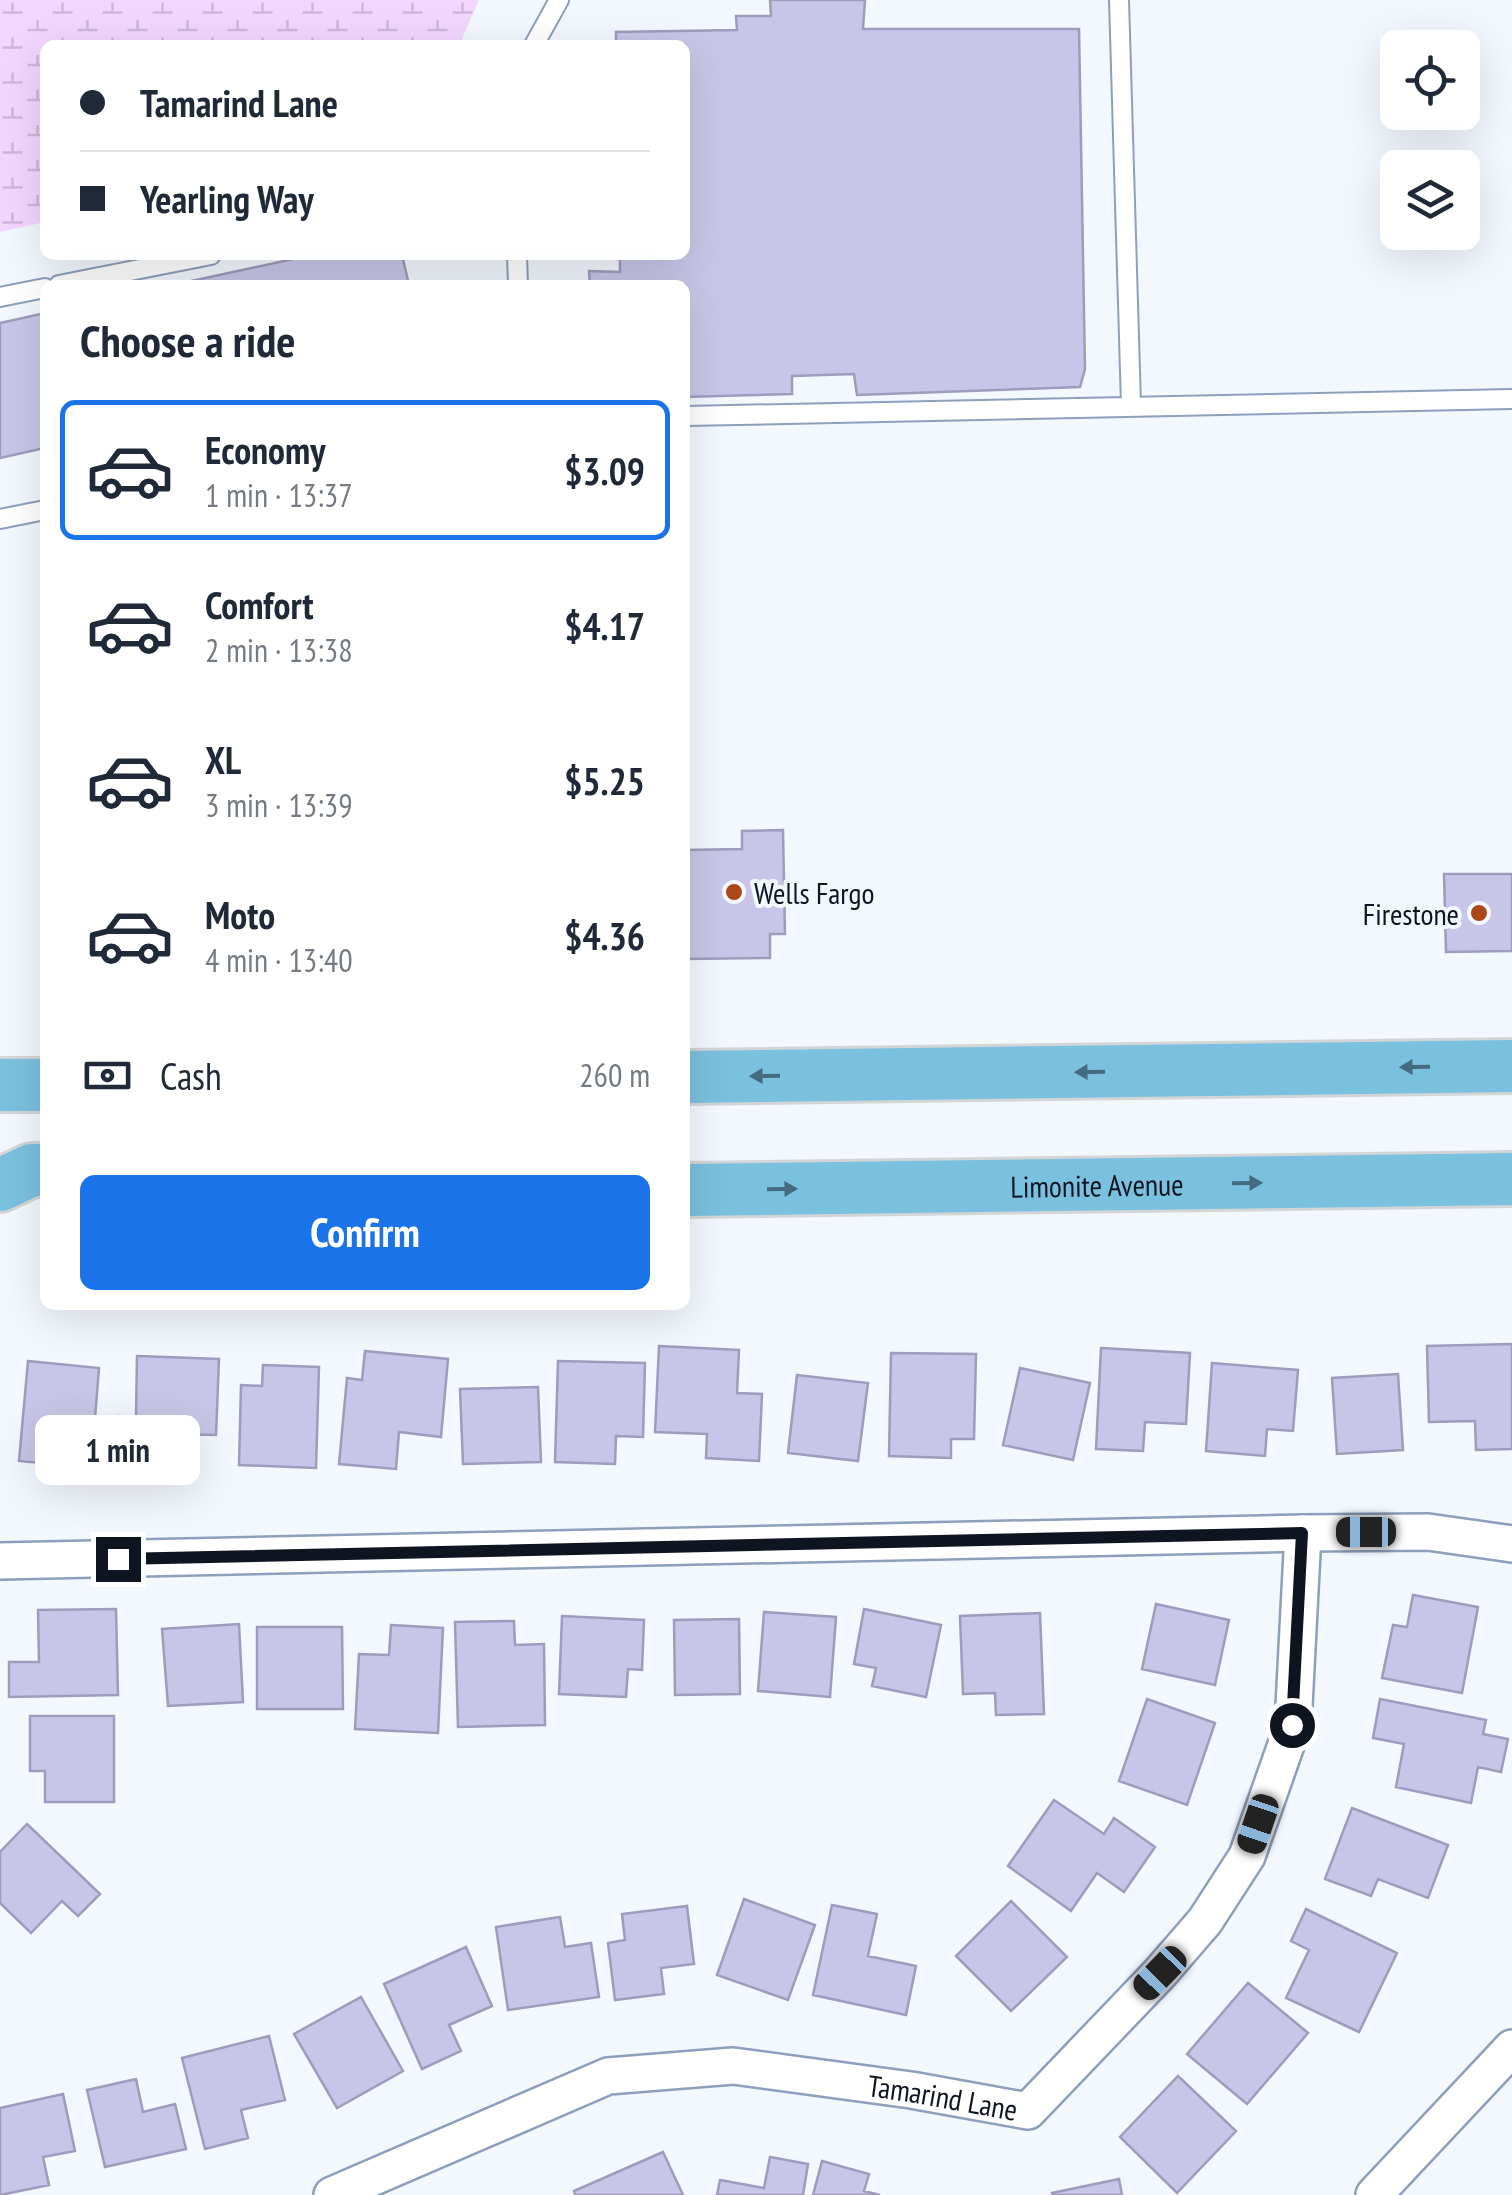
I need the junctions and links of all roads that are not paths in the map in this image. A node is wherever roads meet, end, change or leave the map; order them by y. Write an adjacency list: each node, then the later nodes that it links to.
1 (560, 0): 3 (lane)
2 (1119, 0): 9 (lane)
3 (537, 40)
4 (186, 260): 5 (lane)
5 (84, 280)
6 (40, 289): 7 (lane)
7 (0, 296)
8 (1512, 399): 9 (lane)
9 (1130, 405): 10 (lane)
10 (690, 416)
11 (40, 511): 12 (lane)
12 (0, 519)
13 (1512, 1066): 14 (main road, one-way to 14)
14 (690, 1077)
15 (40, 1084): 16 (main road)
16 (0, 1085)
17 (40, 1170): 19 (main road)
18 (1512, 1180): 20 (main road, Limonite Avenue, one-way to 18)
19 (0, 1186)
20 (690, 1190)
21 (40, 1198): 22 (main road)
22 (0, 1199)
23 (1302, 1533): 24 (street); 25 (street); 27 (street, Tamarind Lane)
24 (1512, 1544)
25 (0, 1561)
26 (1512, 2048): 28 (street)
27 (332, 2195)
28 (1374, 2195)

